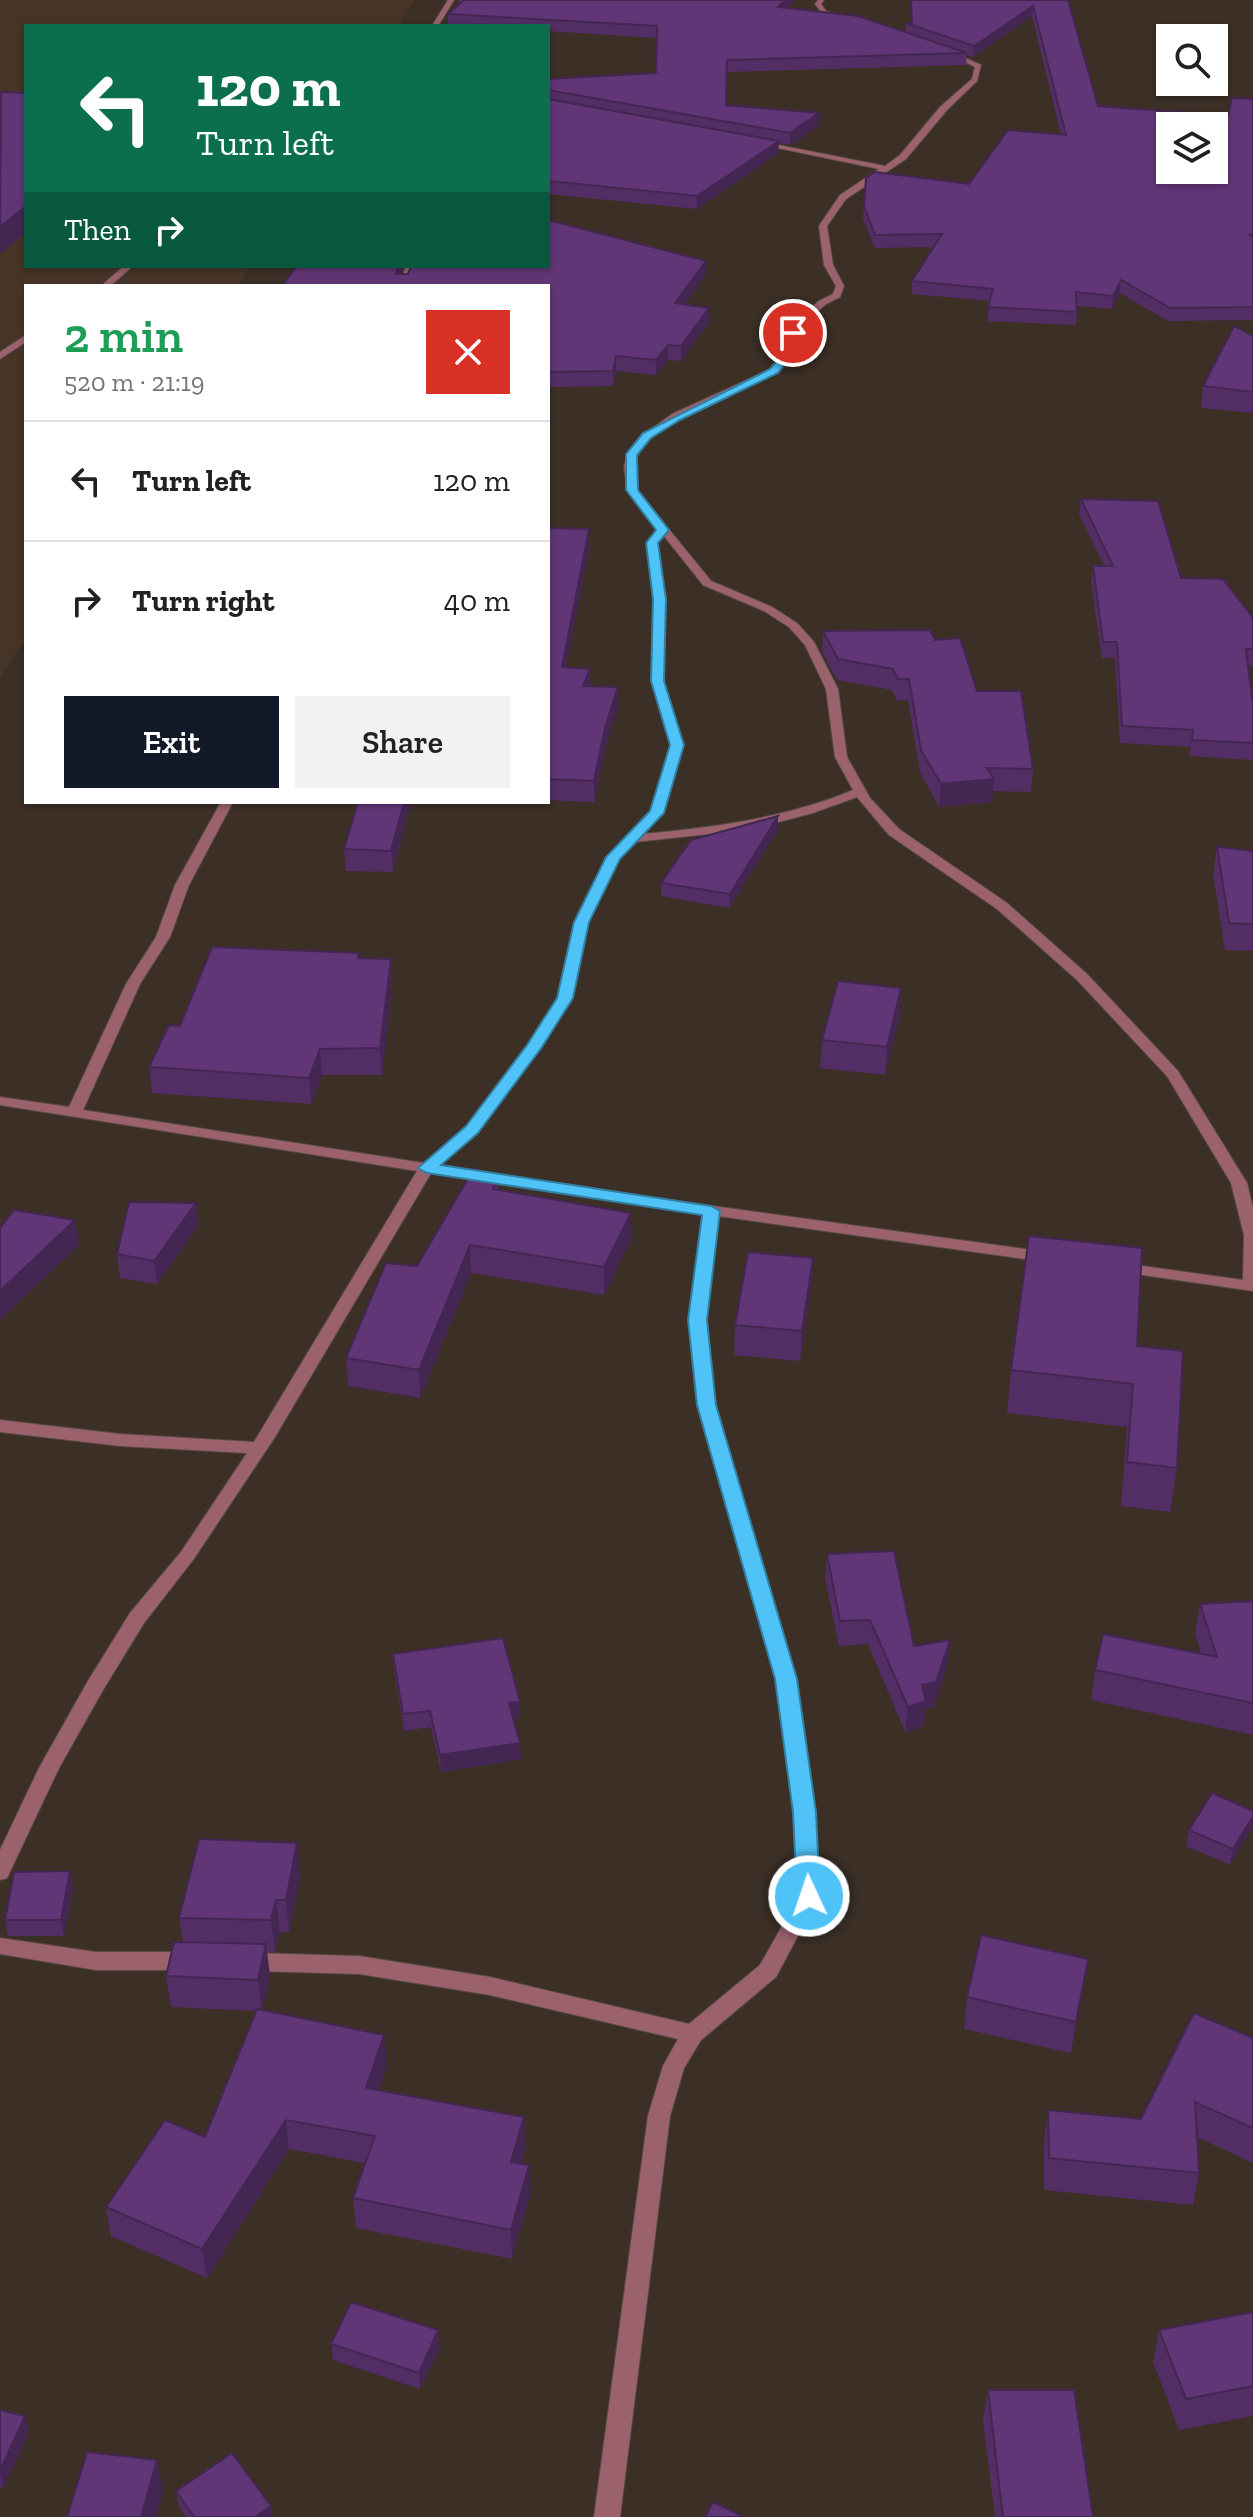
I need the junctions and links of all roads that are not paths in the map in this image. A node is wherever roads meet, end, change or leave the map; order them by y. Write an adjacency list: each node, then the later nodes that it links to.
1 (451, 0): 4 (street)
2 (821, 0): 3 (street)
3 (851, 20)
4 (436, 24)
5 (937, 47): 7 (street)
6 (747, 141): 7 (street)
7 (885, 168): 12 (street)
8 (127, 268): 9 (street)
9 (107, 284)
10 (24, 339): 11 (street)
11 (0, 356)
12 (663, 530): 13 (street); 15 (street)
13 (860, 791): 15 (street); 22 (street)
14 (226, 804): 17 (street)
15 (631, 839): 18 (street)
16 (0, 1101): 17 (street)
17 (74, 1112): 18 (street)
18 (427, 1168): 19 (street); 24 (street)
19 (711, 1211): 20 (street); 27 (street)
20 (1069, 1260)
21 (1100, 1265): 22 (street)
22 (1252, 1286)
23 (0, 1426): 24 (street)
24 (259, 1448): 25 (street)
25 (0, 1872)
26 (0, 1946): 27 (street)
27 (693, 2034): 28 (street)
28 (607, 2517)

